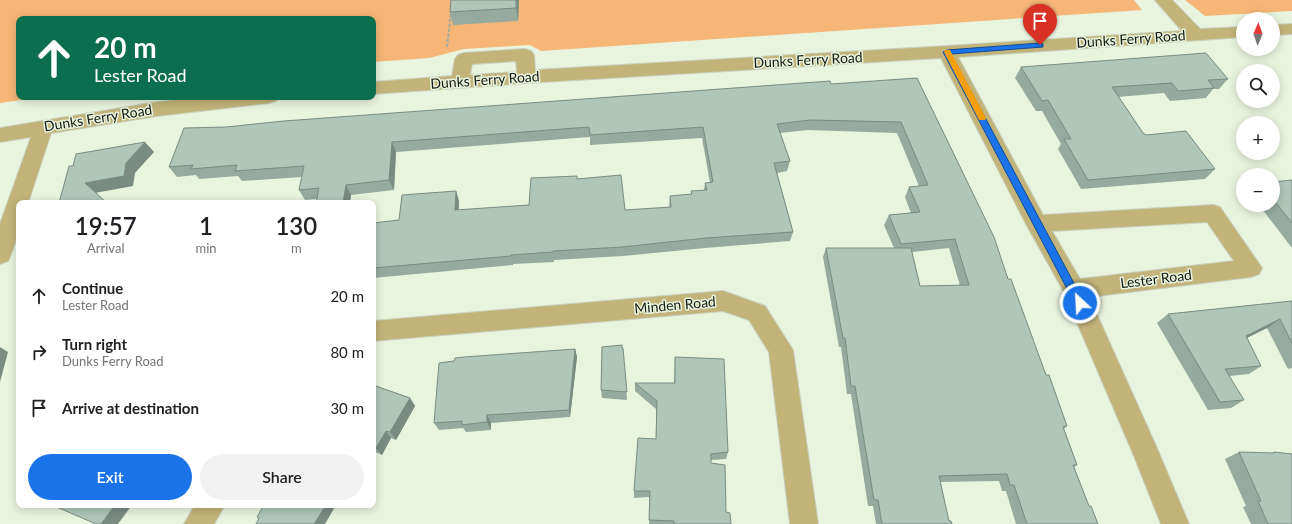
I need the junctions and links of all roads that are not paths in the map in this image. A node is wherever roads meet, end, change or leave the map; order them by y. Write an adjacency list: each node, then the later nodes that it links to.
1 (1163, 0): 5 (street)
2 (1292, 29): 3 (street)
3 (1280, 30)
4 (1236, 32): 5 (street, Dunks Ferry Road)
5 (1196, 34): 6 (street, Dunks Ferry Road)
6 (947, 52): 7 (street, Dunks Ferry Road); 15 (street)
7 (526, 77): 8 (street, Dunks Ferry Road); 8 (street)
8 (460, 81): 9 (street, Dunks Ferry Road)
9 (376, 88)
10 (241, 100): 11 (street, Dunks Ferry Road)
11 (44, 127): 12 (street, Dunks Ferry Road); 13 (street)
12 (0, 134)
13 (19, 200)
14 (16, 208): 16 (street)
15 (1040, 230): 17 (street); 17 (street, Lester Road)
16 (0, 255)
17 (1074, 289): 22 (street)
18 (376, 331): 21 (street, Minden Road)
19 (209, 508): 20 (street)
20 (198, 524)
21 (804, 524)
22 (1175, 524)

